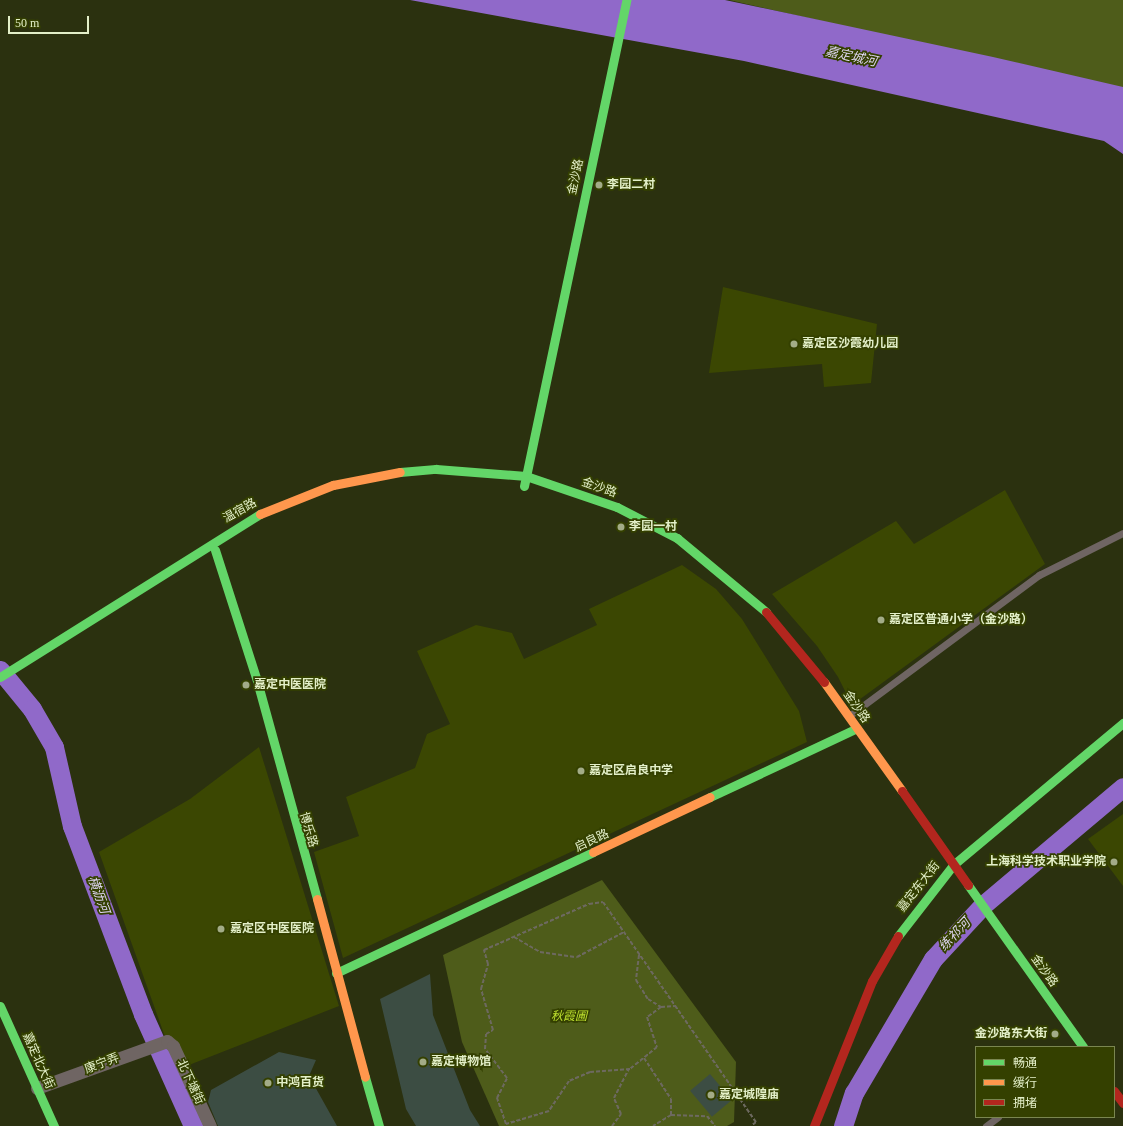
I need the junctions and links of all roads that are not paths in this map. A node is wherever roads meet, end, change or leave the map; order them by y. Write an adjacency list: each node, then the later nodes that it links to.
1 (626, 0): 2 (street, 金沙路)
2 (526, 476): 3 (street, 金沙路); 5 (street, 温宿路); 8 (street, 金沙路)
3 (524, 486): 5 (street); 10 (street)
4 (1123, 533): 8 (lane)
5 (214, 545): 6 (street, 温宿路); 7 (street); 13 (street, 博乐路)
6 (0, 677)
7 (0, 688)
8 (848, 716): 10 (street, 金沙路)
9 (1123, 723): 11 (street, 嘉定东大街)
10 (854, 729): 11 (street, 金沙路); 12 (street); 13 (street, 启良路)
11 (953, 865): 12 (street, 嘉定东大街); 17 (street, 金沙路)
12 (946, 873): 16 (street); 25 (street, 嘉定东大街)
13 (336, 973): 24 (street, 博乐路)
14 (0, 1006): 18 (street, 嘉定北大街)
15 (164, 1041): 18 (street, 康宁弄); 23 (street, 北下塘街)
16 (1071, 1046)
17 (1082, 1046)
18 (37, 1088): 22 (street, 嘉定北大街)
19 (1115, 1092): 20 (street)
20 (1123, 1103)
21 (997, 1118): 26 (lane)
22 (54, 1126)
23 (210, 1126)
24 (379, 1126)
25 (814, 1126)
26 (986, 1126)

